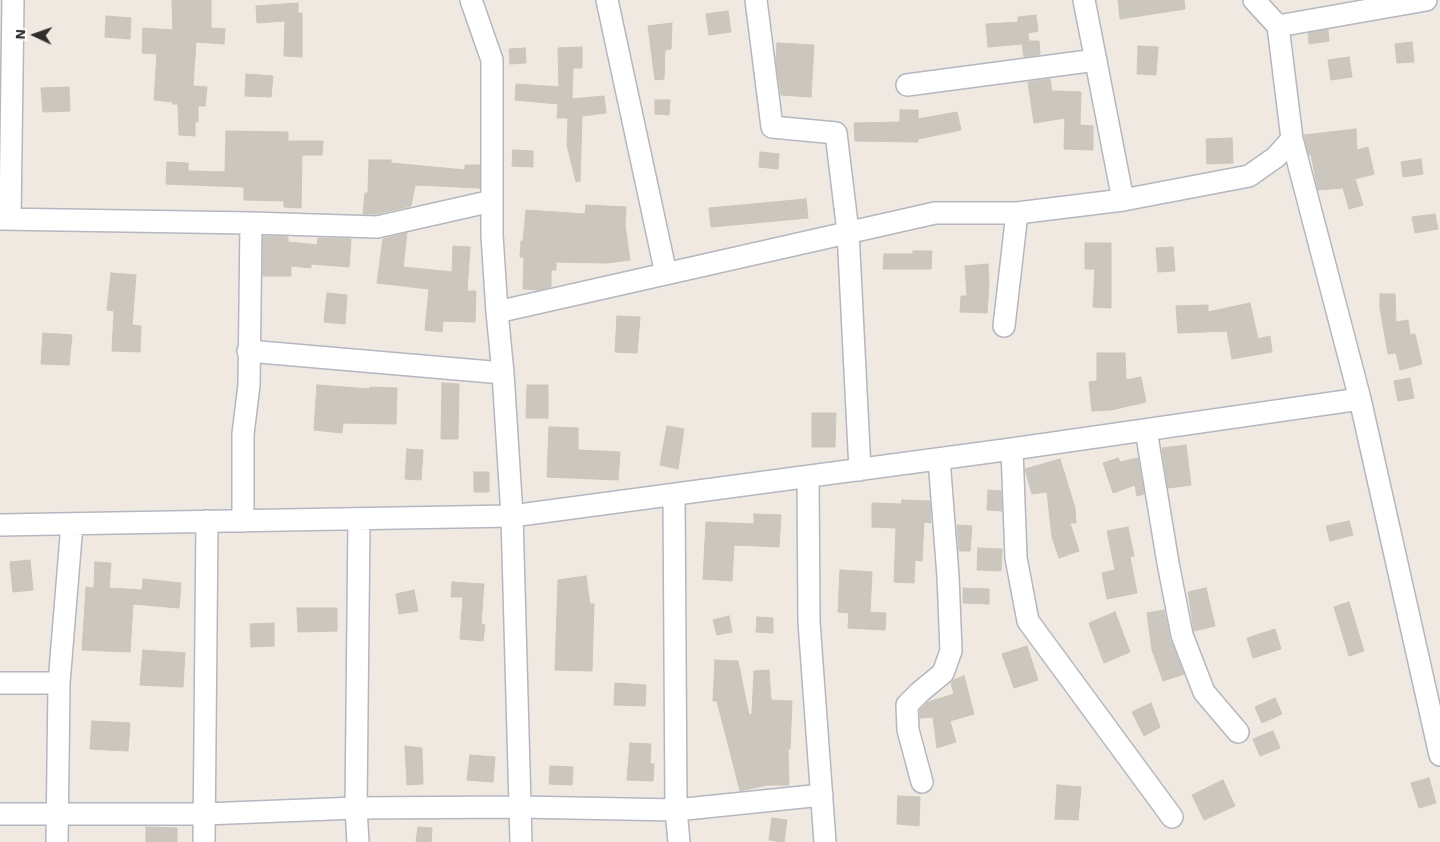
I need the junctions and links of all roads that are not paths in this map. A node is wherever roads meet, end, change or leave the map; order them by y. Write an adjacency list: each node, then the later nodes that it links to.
1 (13, 0): 15 (street)
2 (471, 0): 13 (street)
3 (607, 0): 18 (street)
4 (756, 0): 17 (street)
5 (1084, 0): 9 (street)
6 (1254, 0): 8 (street)
7 (1426, 0): 8 (street)
8 (1278, 26): 11 (street)
9 (1096, 60): 10 (street); 12 (street)
10 (907, 85)
11 (1292, 139): 12 (street); 23 (street)
12 (1123, 200): 14 (street)
13 (492, 201): 16 (street); 19 (street)
14 (1017, 213): 17 (street); 20 (street)
15 (5, 218): 16 (street)
16 (251, 223): 21 (street)
17 (848, 232): 18 (street); 27 (street)
18 (666, 274): 19 (street)
19 (497, 312): 22 (street)
20 (1004, 326)
21 (248, 350): 22 (street); 33 (street)
22 (503, 373): 30 (street)
23 (1360, 399): 24 (street); 39 (street)
24 (1146, 430): 25 (street); 38 (street)
25 (1012, 450): 26 (street); 48 (street)
26 (939, 459): 27 (street); 40 (street)
27 (860, 470): 28 (street)
28 (808, 477): 29 (street); 41 (street)
29 (674, 495): 30 (street); 44 (street)
30 (512, 516): 31 (street); 42 (street)
31 (358, 519): 33 (street); 43 (street)
32 (207, 521): 33 (street); 34 (street); 47 (street)
33 (243, 521)
34 (72, 524): 35 (street); 37 (street)
35 (0, 525)
36 (0, 683): 37 (street)
37 (59, 683): 45 (street)
38 (1238, 732)
39 (1440, 755)
40 (922, 782)
41 (822, 795): 44 (street); 54 (street)
42 (520, 807): 43 (street); 44 (street); 52 (street)
43 (356, 808): 47 (street); 51 (street)
44 (676, 810): 53 (street)
45 (58, 813): 46 (street); 47 (street); 49 (street)
46 (0, 814)
47 (205, 814): 50 (street)
48 (1172, 817)
49 (56, 842)
50 (204, 842)
51 (358, 842)
52 (521, 842)
53 (680, 842)
54 (825, 842)

